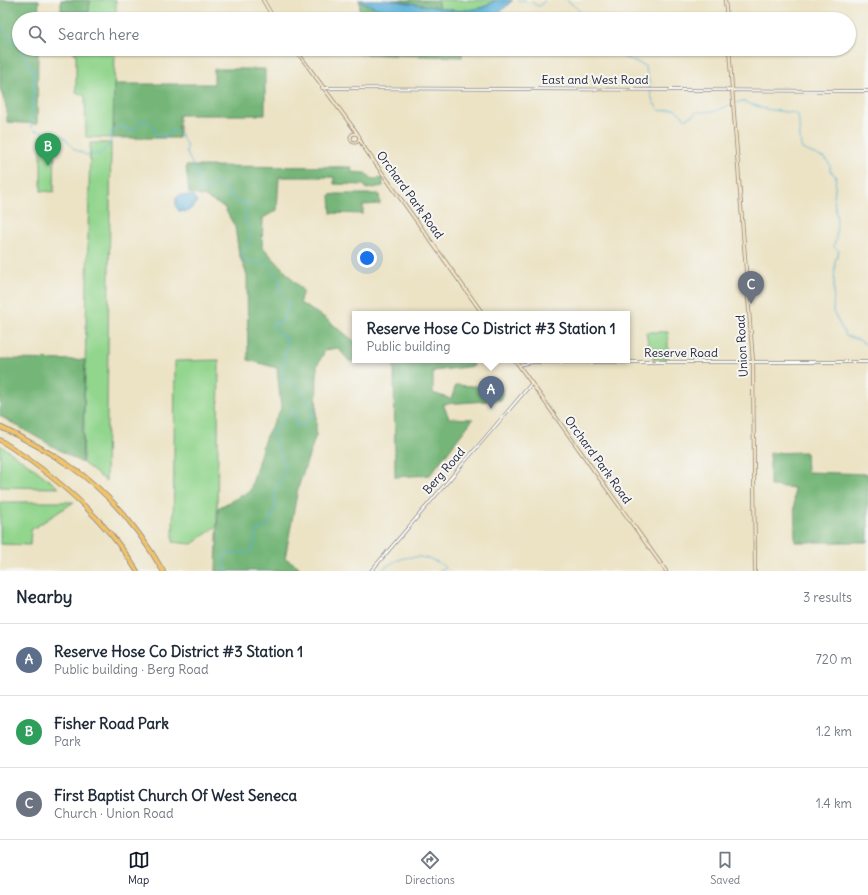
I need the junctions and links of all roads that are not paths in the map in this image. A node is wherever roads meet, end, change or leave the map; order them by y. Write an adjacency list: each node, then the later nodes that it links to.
1 (263, 0): 3 (main road)
2 (726, 0): 4 (main road)
3 (270, 12)
4 (727, 12)
5 (300, 56): 7 (main road)
6 (730, 56): 8 (main road, Union Road)
7 (322, 88): 8 (street, East and West Road); 10 (main road)
8 (732, 90): 9 (street, East and West Road); 18 (main road, Union Road)
9 (868, 91)
10 (349, 125): 11 (main road); 12 (main road)
11 (357, 133): 12 (main road); 13 (main road, Orchard Park Road)
12 (351, 135): 14 (main road)
13 (359, 138): 14 (main road); 15 (main road, Orchard Park Road)
14 (354, 142): 15 (main road, Orchard Park Road)
15 (363, 146): 16 (main road, Orchard Park Road)
16 (481, 311)
17 (630, 362): 18 (street, Reserve Road)
18 (752, 362): 19 (street, Reserve Road); 29 (main road, Union Road)
19 (868, 362)
20 (528, 363): 21 (street, Reserve Road)
21 (519, 365): 22 (main road, Orchard Park Road)
22 (532, 384): 27 (street, Berg Road); 28 (main road, Orchard Park Road)
23 (0, 427): 26 (highway)
24 (0, 440): 25 (highway)
25 (137, 571)
26 (162, 571)
27 (371, 571)
28 (666, 571)
29 (755, 571)

